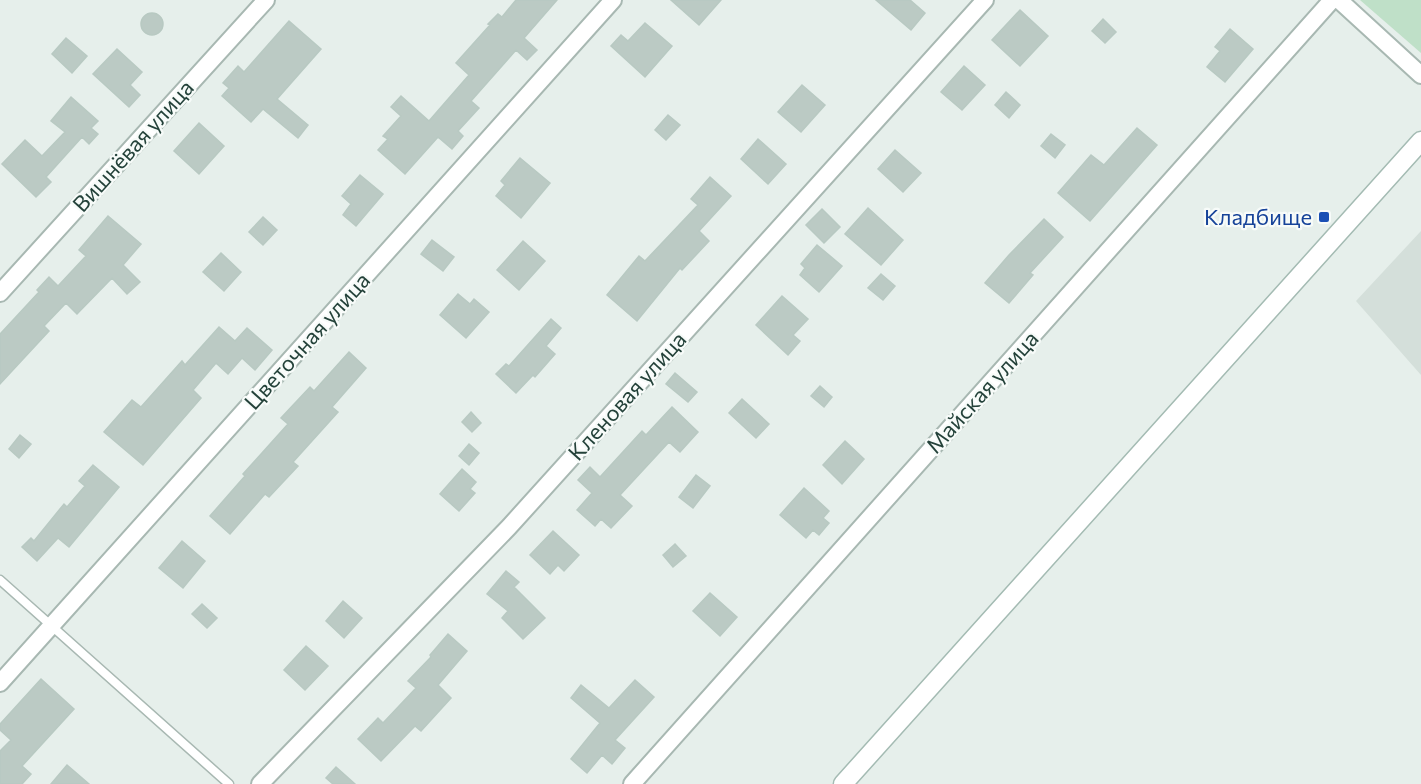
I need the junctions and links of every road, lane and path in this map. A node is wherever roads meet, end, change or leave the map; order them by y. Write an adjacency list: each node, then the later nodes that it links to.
1 (266, 0): 8 (street, Вишнёвая улица)
2 (613, 0): 10 (street, Цветочная улица)
3 (985, 0): 13 (street, Кленовая улица)
4 (1332, 0): 14 (street, Майская улица)
5 (1339, 0): 6 (street)
6 (1421, 75)
7 (1421, 141): 15 (main road)
8 (0, 293)
9 (0, 580): 10 (lane)
10 (51, 626): 11 (street, Цветочная улица); 12 (lane)
11 (0, 682)
12 (229, 784)
13 (260, 784)
14 (632, 784)
15 (843, 784)

